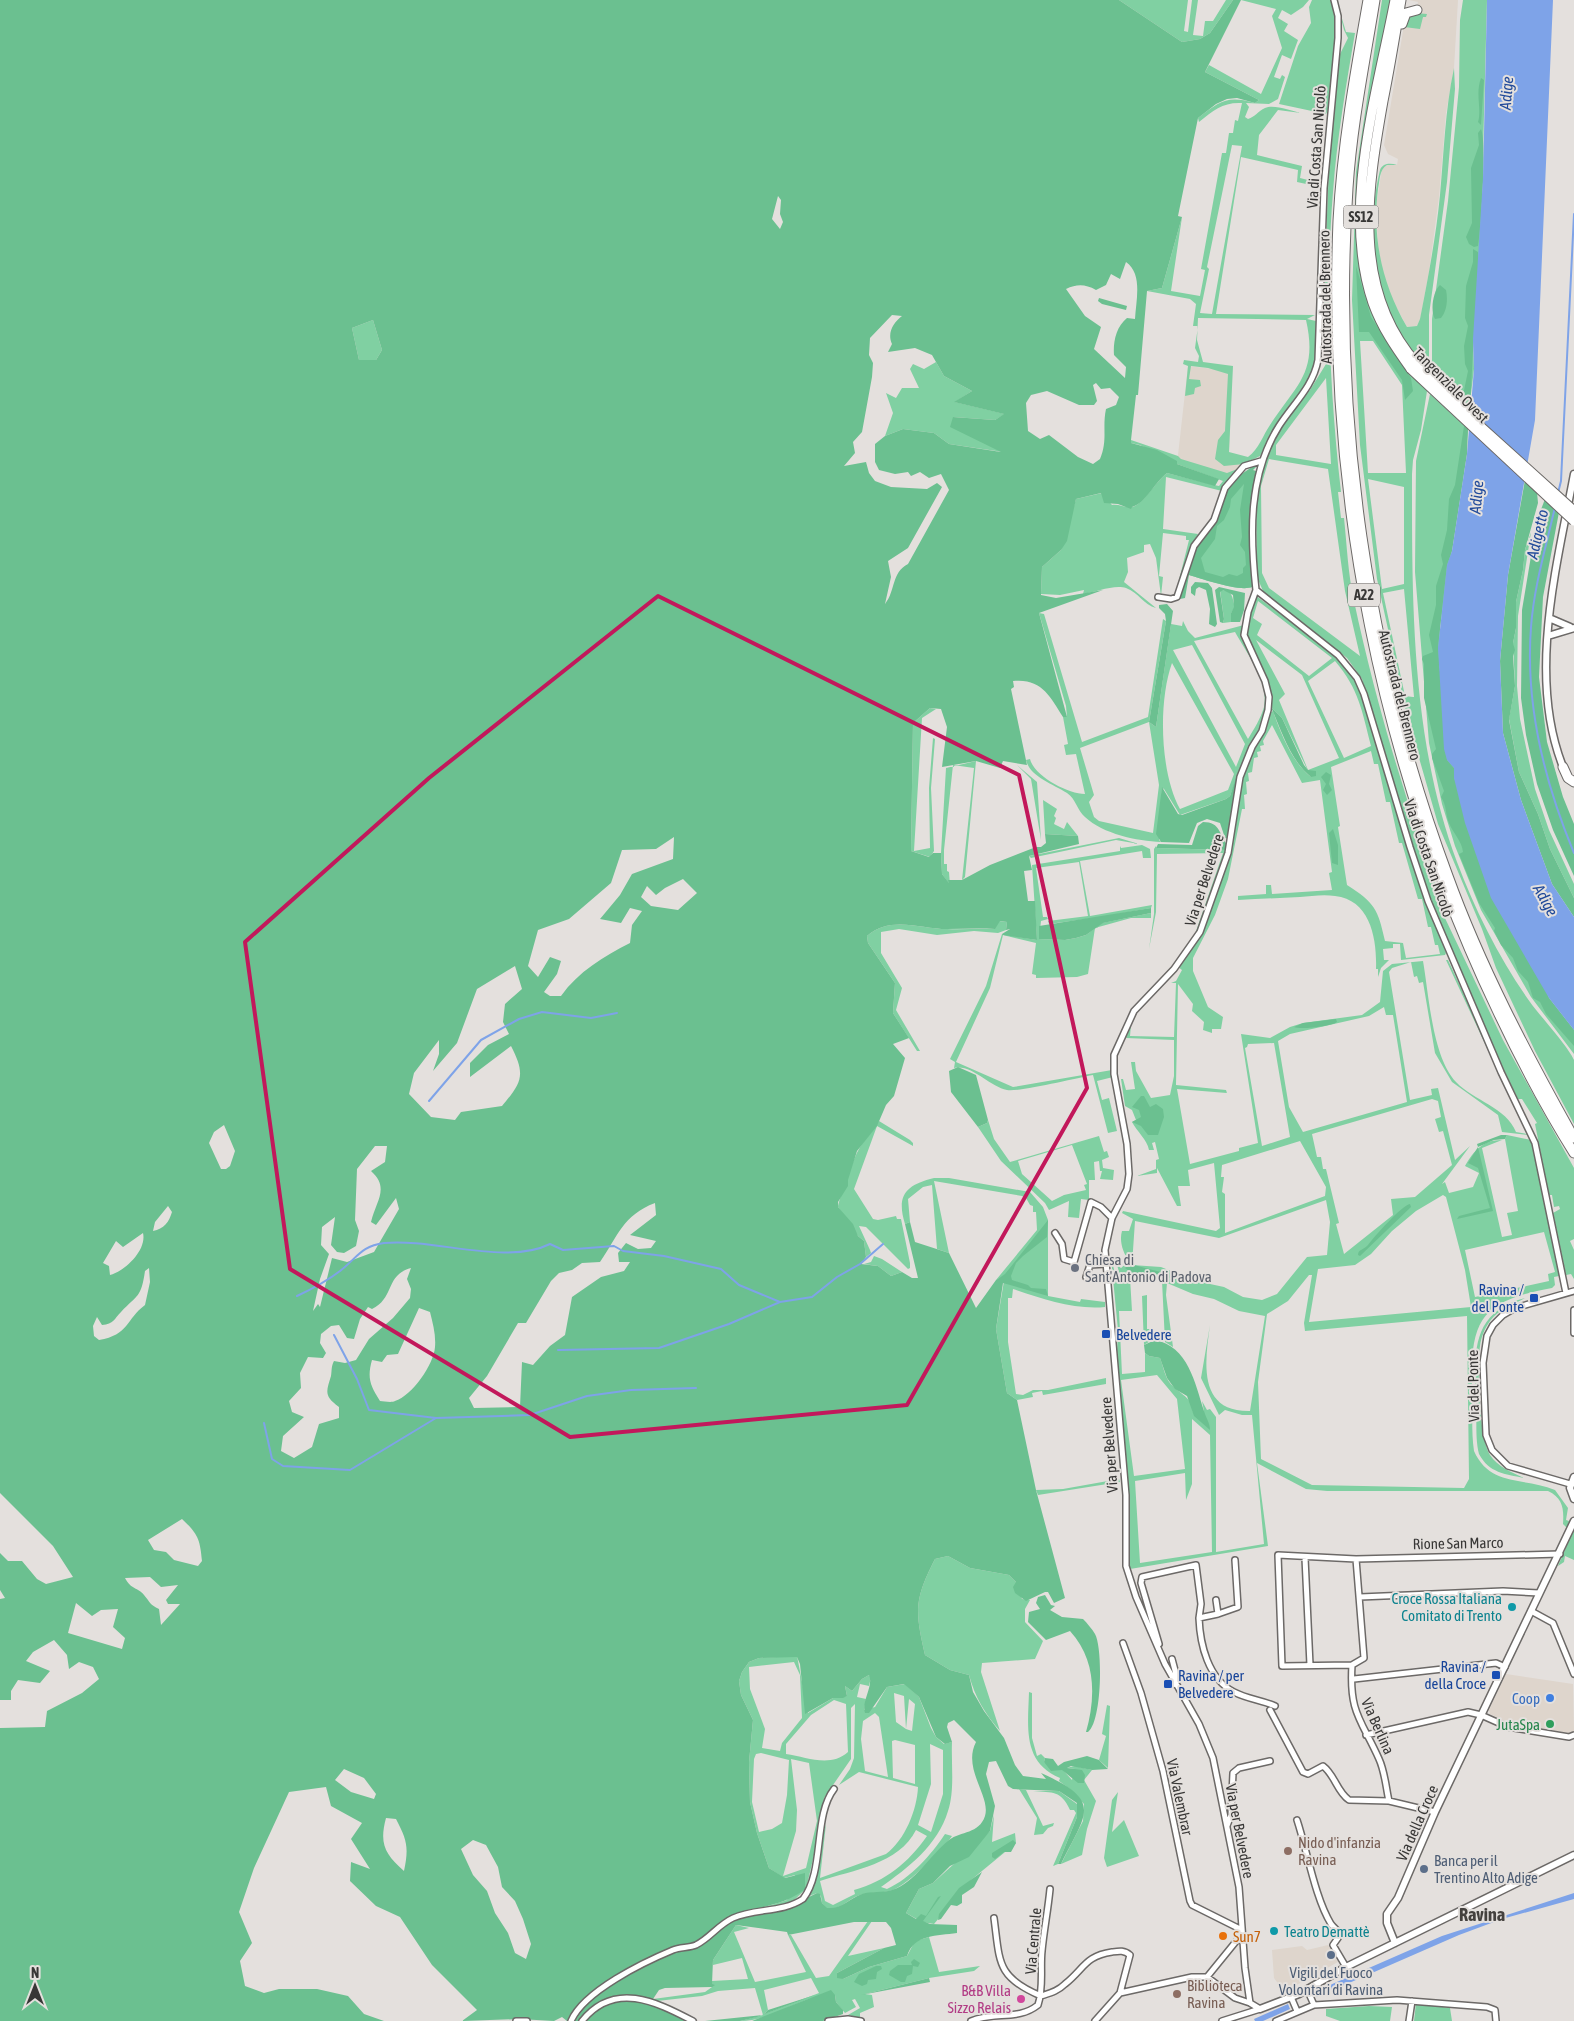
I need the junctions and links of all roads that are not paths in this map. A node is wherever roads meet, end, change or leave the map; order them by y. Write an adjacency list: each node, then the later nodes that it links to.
1 (1334, 0): 9 (street, Via di Costa San Nicolò)
2 (1368, 0): 22 (highway, Autostrada del Brennero / A22)
3 (1376, 0): 21 (highway, Autostrada del Brennero / A22)
4 (1395, 0): 8 (highway, Tangenziale Ovest / SS12)
5 (1401, 0): 7 (highway, Tangenziale Ovest / SS12)
6 (1417, 10): 7 (highway)
7 (1389, 69): 8 (highway, Tangenziale Ovest / SS12)
8 (1414, 367): 11 (highway, Tangenziale Ovest / SS12, bridge); 12 (highway, Tangenziale Ovest / SS12, bridge)
9 (1261, 461): 13 (street, Via di Costa San Nicolò); 14 (street)
10 (1574, 474): 15 (street)
11 (1574, 511)
12 (1574, 520)
13 (1256, 590): 23 (street, Via per Belvedere); 28 (street, Via di Costa San Nicolò)
14 (1158, 597)
15 (1549, 618): 16 (street); 17 (street)
16 (1572, 628): 17 (street)
17 (1548, 636): 18 (street)
18 (1562, 766): 19 (highway); 20 (highway)
19 (1574, 772)
20 (1574, 782)
21 (1574, 1138)
22 (1574, 1153)
23 (1112, 1218): 24 (street); 25 (street, Via per Belvedere)
24 (1055, 1233)
25 (1106, 1264): 26 (street); 46 (street, Via per Belvedere)
26 (1086, 1277)
27 (1574, 1291): 28 (street, Via del Ponte)
28 (1566, 1293): 31 (street, Via del Ponte)
29 (1574, 1310): 30 (street)
30 (1574, 1333)
31 (1572, 1481): 32 (street)
32 (1574, 1498)
33 (1574, 1521): 34 (street, Via della Croce)
34 (1560, 1554): 36 (street, Rione San Marco); 38 (street, Via della Croce)
35 (1305, 1558): 36 (street, Rione San Marco); 47 (street); 47 (street, Rione San Marco)
36 (1356, 1559): 39 (street)
37 (1234, 1560): 42 (street)
38 (1539, 1593): 39 (street); 41 (street, Via della Croce)
39 (1360, 1597): 48 (street)
40 (1216, 1600): 42 (street)
41 (1531, 1611): 49 (street, Via della Croce); 50 (street)
42 (1218, 1614): 43 (street)
43 (1199, 1618): 46 (street, Via per Belvedere); 58 (street, Via per Belvedere)
44 (1123, 1643): 65 (street, Via Valembrar)
45 (1172, 1659): 52 (street)
46 (1165, 1664): 52 (street, Via per Belvedere)
47 (1310, 1665): 48 (street, Rione San Marco)
48 (1352, 1665): 54 (street, Via Berlina)
49 (1505, 1667): 51 (street); 53 (street, Via della Croce)
50 (1574, 1674)
51 (1354, 1679)
52 (1176, 1685): 61 (street, Via per Belvedere)
53 (1481, 1715): 54 (street); 55 (street); 59 (street, Via della Croce)
54 (1366, 1735): 58 (street, Via Berlina)
55 (1574, 1735)
56 (1270, 1761): 61 (street)
57 (834, 1789): 78 (street)
58 (1389, 1801): 59 (street)
59 (1435, 1812): 66 (street, Via della Croce)
60 (1297, 1820): 67 (street)
61 (1228, 1826): 65 (street, Via per Belvedere)
62 (1574, 1855): 66 (street)
63 (1050, 1889): 70 (street, Via Centrale)
64 (994, 1918): 70 (street, Via Centrale)
65 (1242, 1932): 68 (street); 73 (street, Via per Belvedere)
66 (1395, 1942): 67 (street)
67 (1346, 1967): 71 (street)
68 (1207, 1978): 69 (street); 73 (street)
69 (1120, 1993): 70 (street, Via Centrale); 84 (street)
70 (1041, 1996): 83 (street, Via Centrale)
71 (1311, 1997): 72 (street); 74 (street); 74 (street)
72 (1412, 2001): 87 (street); 88 (street)
73 (1250, 2003): 75 (street)
74 (1294, 2004): 75 (street); 86 (street)
75 (1260, 2009): 85 (street)
76 (516, 2021): 77 (street)
77 (527, 2021)
78 (571, 2021)
79 (582, 2021): 80 (street)
80 (693, 2021)
81 (828, 2021): 82 (street)
82 (860, 2021)
83 (971, 2021)
84 (1095, 2021)
85 (1222, 2021)
86 (1276, 2021)
87 (1409, 2021)
88 (1496, 2021)

